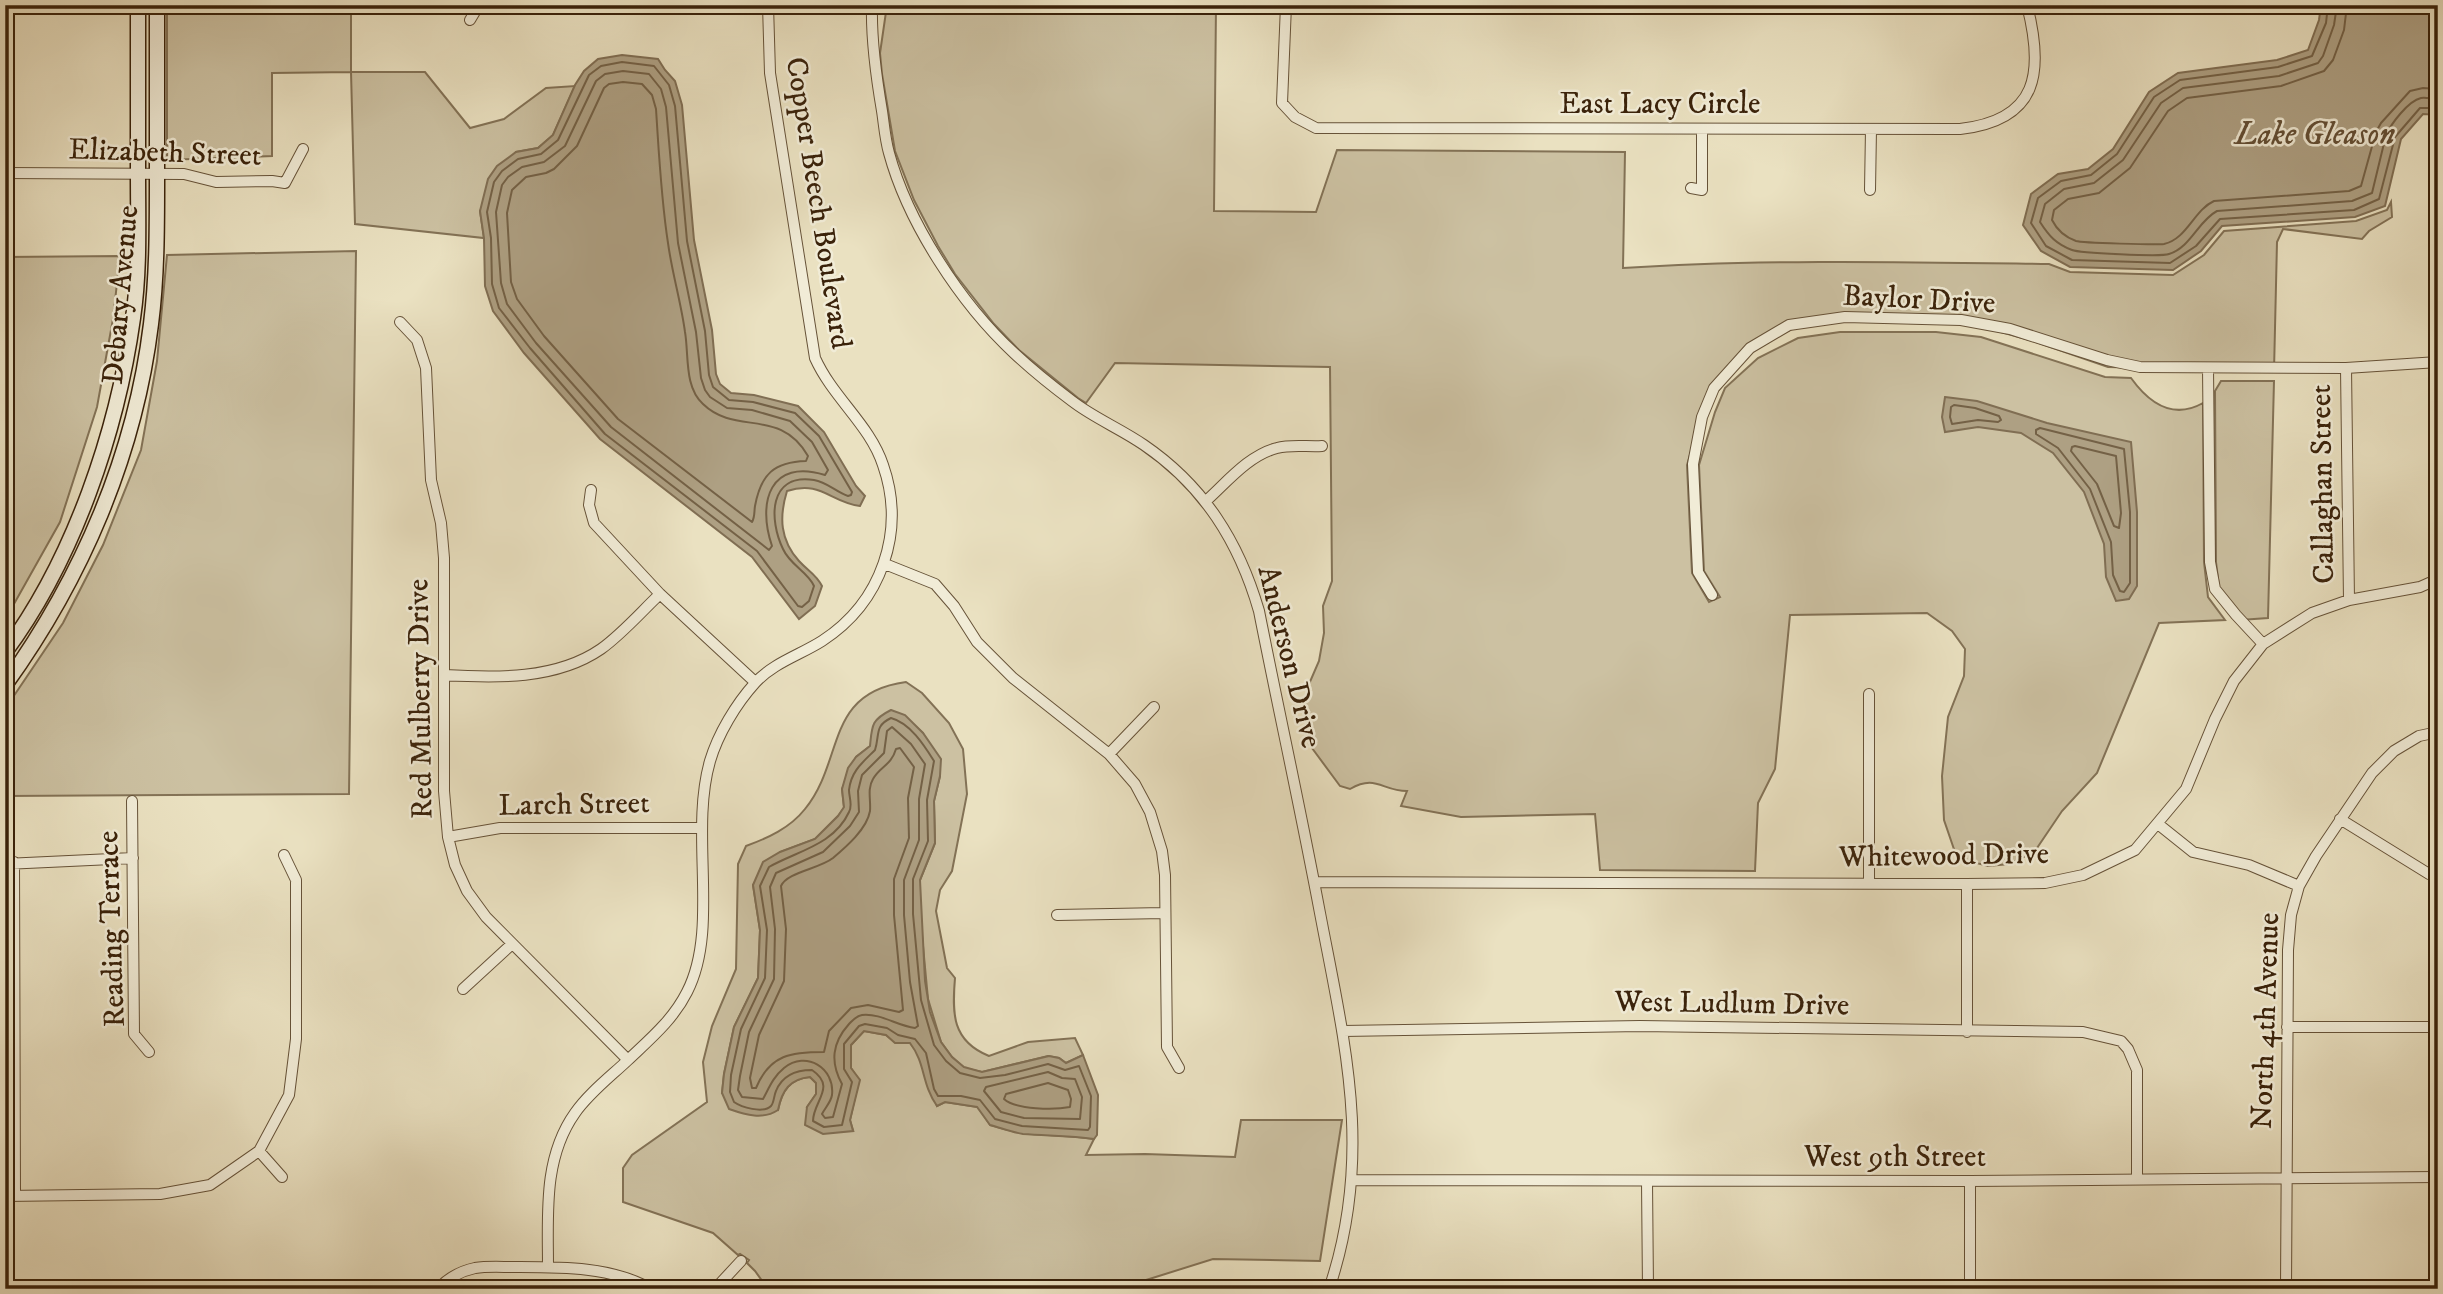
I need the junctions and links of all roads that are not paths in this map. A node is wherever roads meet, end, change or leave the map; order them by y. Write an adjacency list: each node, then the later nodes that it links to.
1 (138, 5): 13 (main road, Debary Avenue)
2 (158, 5): 14 (main road, Debary Avenue)
3 (479, 5): 8 (street)
4 (768, 5): 24 (street, Copper Beech Boulevard)
5 (872, 5): 23 (street, Anderson Drive)
6 (1286, 5): 9 (street, East Lacy Circle)
7 (2026, 5): 10 (street, East Lacy Circle)
8 (470, 20)
9 (1702, 129): 10 (street, East Lacy Circle); 15 (street)
10 (1871, 129): 16 (street)
11 (303, 149): 14 (street, Elizabeth Street)
12 (5, 173): 13 (street, Elizabeth Street)
13 (138, 173): 14 (street, Elizabeth Street); 30 (main road, Debary Avenue)
14 (157, 174): 33 (main road, Debary Avenue)
15 (1691, 188)
16 (1870, 190)
17 (400, 322): 31 (street, Red Mulberry Drive)
18 (2438, 362): 20 (street, Baylor Drive)
19 (2208, 368): 20 (street, Baylor Drive); 27 (street, Baylor Drive); 29 (street)
20 (2346, 368): 28 (street, Callaghan Street)
21 (1322, 446): 23 (street)
22 (591, 490): 26 (street)
23 (1206, 501): 47 (street, Anderson Drive)
24 (885, 564): 32 (street, Copper Beech Boulevard); 37 (street)
25 (2438, 579): 28 (street, Whitewood Drive)
26 (660, 594): 31 (street); 32 (street)
27 (1712, 595)
28 (2348, 600): 29 (street, Whitewood Drive)
29 (2263, 644): 40 (street, Whitewood Drive)
30 (5, 652)
31 (444, 675): 42 (street, Red Mulberry Drive)
32 (755, 682): 41 (street, Copper Beech Boulevard)
33 (5, 685)
34 (1869, 694): 48 (street)
35 (1154, 706): 37 (street)
36 (2438, 732): 39 (street, North 4th Avenue)
37 (1109, 754): 51 (street)
38 (132, 801): 44 (street, Reading Terrace)
39 (2340, 819): 46 (street); 50 (street, North 4th Avenue)
40 (2158, 824): 49 (street, Whitewood Drive); 50 (street)
41 (701, 828): 42 (street, Larch Street); 60 (street, Copper Beech Boulevard)
42 (448, 837): 53 (street, Red Mulberry Drive)
43 (284, 855): 62 (street)
44 (133, 858): 45 (street); 59 (street, Reading Terrace)
45 (9, 863): 70 (street)
46 (2438, 876)
47 (1314, 882): 48 (street, Whitewood Drive); 57 (street, Anderson Drive)
48 (1869, 883): 49 (street, Whitewood Drive)
49 (1967, 884): 58 (street)
50 (2299, 886): 55 (street, North 4th Avenue)
51 (1164, 913): 52 (street); 61 (street)
52 (1057, 915)
53 (512, 944): 54 (street); 60 (street, Red Mulberry Drive)
54 (463, 989)
55 (2287, 1027): 56 (street); 64 (street, North 4th Avenue)
56 (2438, 1027)
57 (1343, 1031): 58 (street, West Ludlum Drive); 66 (street, Anderson Drive)
58 (1967, 1032): 67 (street, West Ludlum Drive)
59 (149, 1052)
60 (628, 1060): 72 (street, Copper Beech Boulevard)
61 (1179, 1068)
62 (259, 1151): 63 (street); 70 (street)
63 (282, 1177)
64 (2287, 1177): 65 (street, West 9th Street); 67 (street, West 9th Street); 79 (street, North 4th Avenue)
65 (2438, 1177)
66 (1352, 1180): 68 (street, West 9th Street); 76 (street, Anderson Drive)
67 (2137, 1180): 69 (street, West 9th Street)
68 (1647, 1181): 69 (street, West 9th Street); 77 (street)
69 (1970, 1181): 78 (street)
70 (10, 1196)
71 (741, 1261): 75 (street)
72 (548, 1267): 73 (street); 74 (street)
73 (438, 1289)
74 (652, 1289)
75 (715, 1289)
76 (1329, 1289)
77 (1648, 1289)
78 (1970, 1289)
79 (2286, 1289)

